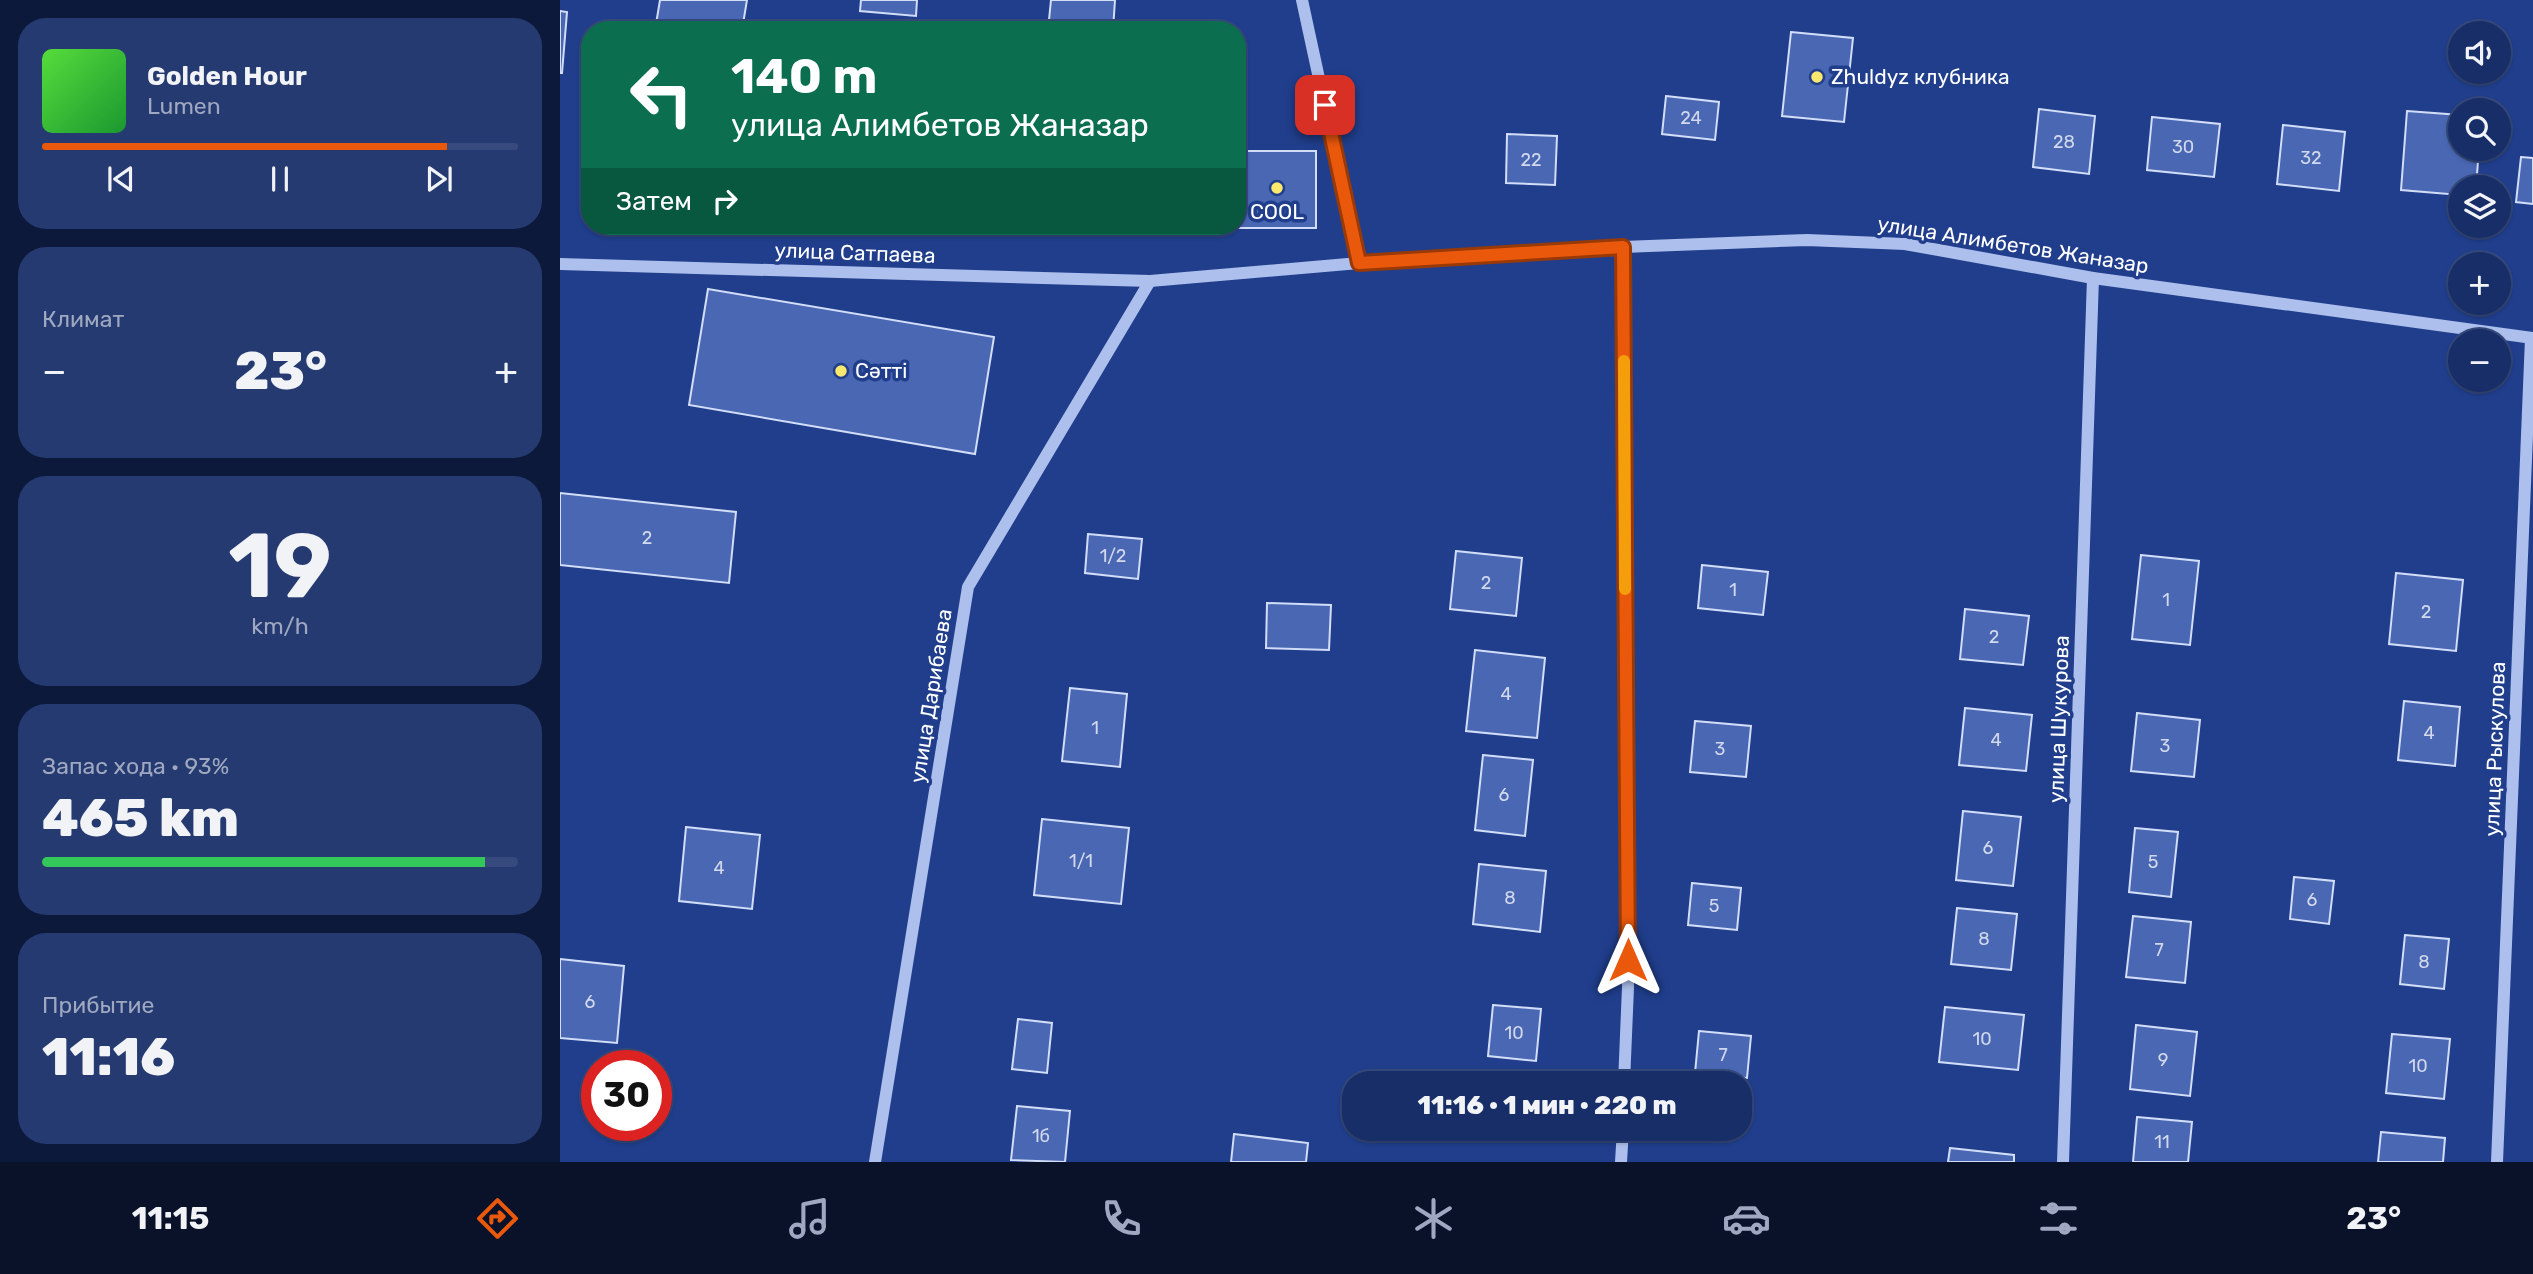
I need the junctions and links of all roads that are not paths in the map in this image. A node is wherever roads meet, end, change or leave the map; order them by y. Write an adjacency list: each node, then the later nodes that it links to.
1 (1301, 0): 3 (street)
2 (1623, 247): 3 (street, улица Алимбетов Жаназар); 5 (street, улица Алимбетов Жаназар); 8 (street)
3 (1359, 263): 6 (street, улица Алимбетов Жаназар)
4 (560, 264): 6 (street, улица Сатпаева)
5 (2093, 278): 7 (street, улица Алимбетов Жаназар); 12 (street, улица Шукурова)
6 (1150, 281): 10 (street, улица Дарибаева)
7 (2532, 338): 13 (street, улица Рыскулова)
8 (1625, 1071)
9 (1623, 1141): 11 (street)
10 (875, 1162)
11 (1622, 1162)
12 (2063, 1162)
13 (2497, 1162)

